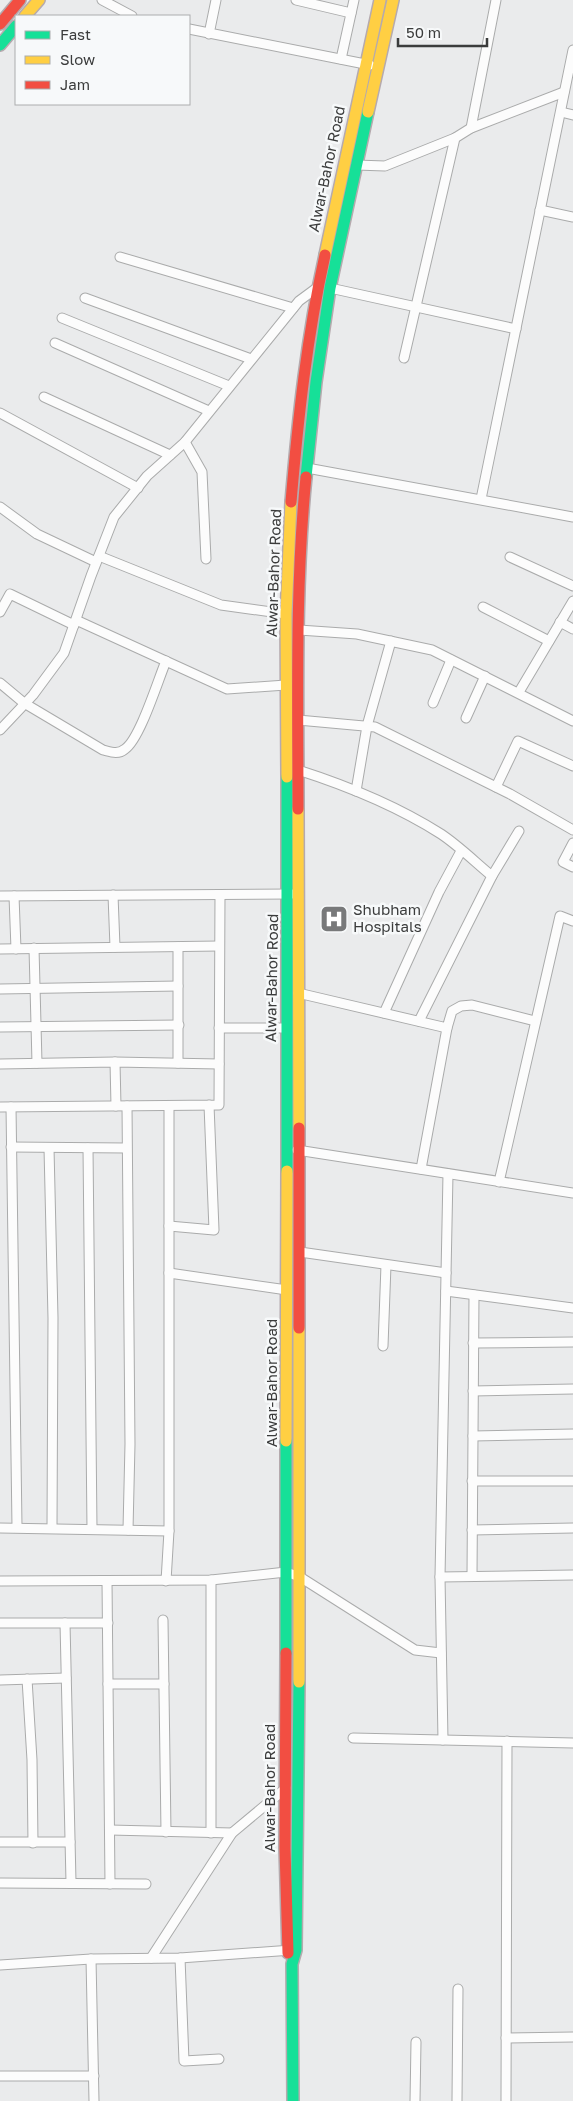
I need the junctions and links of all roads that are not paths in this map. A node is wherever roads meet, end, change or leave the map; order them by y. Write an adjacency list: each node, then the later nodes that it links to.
1 (20, 0): 13 (main road)
2 (39, 0): 11 (main road)
3 (102, 0): 12 (street)
4 (216, 0): 16 (street)
5 (296, 0): 10 (street)
6 (354, 0): 10 (street)
7 (380, 0): 20 (main road, Alwar-Bahor Road)
8 (393, 0): 21 (main road, Alwar-Bahor Road)
9 (496, 0): 25 (street)
10 (351, 14): 19 (street)
11 (26, 15)
12 (130, 15)
13 (0, 24)
14 (15, 27): 17 (main road)
15 (190, 29): 16 (street)
16 (209, 34): 19 (street)
17 (0, 45)
18 (573, 50): 22 (street)
19 (341, 59): 20 (street)
20 (366, 64): 21 (street); 31 (main road, Alwar-Bahor Road)
21 (378, 66): 27 (main road, Alwar-Bahor Road)
22 (564, 92): 23 (street); 25 (street)
23 (561, 112): 24 (street); 28 (street)
24 (573, 115)
25 (471, 128): 26 (street)
26 (455, 138): 27 (street); 34 (street)
27 (356, 165): 32 (main road, Alwar-Bahor Road)
28 (540, 210): 29 (street); 37 (street)
29 (573, 217)
30 (120, 257): 35 (street)
31 (318, 287): 35 (street); 59 (main road, Alwar-Bahor Road)
32 (330, 288): 34 (street); 47 (main road, Alwar-Bahor Road)
33 (85, 298): 40 (street)
34 (416, 307): 37 (street); 39 (street)
35 (293, 308): 40 (street)
36 (62, 318): 41 (street)
37 (516, 329): 49 (street)
38 (56, 343): 43 (street)
39 (404, 358)
40 (251, 359): 41 (street)
41 (229, 386): 43 (street)
42 (44, 397): 46 (street)
43 (210, 411): 45 (street)
44 (0, 412): 48 (street)
45 (185, 442): 46 (street); 54 (street)
46 (170, 455): 48 (street)
47 (307, 468): 49 (street); 63 (main road, Alwar-Bahor Road)
48 (138, 488): 53 (street)
49 (481, 499): 51 (street)
50 (0, 507): 53 (street)
51 (573, 517)
52 (510, 557): 55 (street)
53 (98, 559): 59 (street); 61 (street)
54 (206, 559)
55 (573, 586)
56 (573, 601): 60 (street)
57 (483, 607): 65 (street)
58 (0, 612): 61 (street)
59 (286, 614): 70 (main road, Alwar-Bahor Road)
60 (560, 622): 62 (street); 65 (street)
61 (75, 623): 67 (street); 72 (street)
62 (573, 629)
63 (299, 630): 64 (street); 75 (main road, Alwar-Bahor Road)
64 (391, 641): 66 (street); 77 (street)
65 (549, 641): 71 (street)
66 (451, 660): 68 (street); 73 (street)
67 (166, 661): 70 (street); 72 (street)
68 (485, 676): 71 (street); 74 (street)
69 (0, 682): 72 (street)
70 (286, 685): 89 (main road, Alwar-Bahor Road)
71 (519, 692): 76 (street)
72 (24, 703): 78 (street)
73 (433, 703)
74 (466, 718)
75 (298, 720): 77 (street); 80 (main road, Alwar-Bahor Road)
76 (573, 721)
77 (367, 726): 81 (street); 82 (street)
78 (0, 730)
79 (573, 766): 81 (street)
80 (298, 770): 82 (street); 89 (main road, Alwar-Bahor Road)
81 (496, 787): 83 (street)
82 (356, 791): 86 (street)
83 (573, 830)
84 (520, 831): 88 (street)
85 (573, 843): 87 (street)
86 (462, 851): 88 (street); 105 (street)
87 (573, 868)
88 (492, 876): 106 (street)
89 (293, 894): 90 (street); 104 (main road, Alwar-Bahor Road); 112 (main road, Alwar-Bahor Road)
90 (220, 895): 93 (street); 96 (street)
91 (0, 896): 92 (street)
92 (14, 896): 93 (street); 100 (street)
93 (113, 896): 97 (street)
94 (573, 920): 107 (street)
95 (178, 946): 96 (street); 97 (street); 101 (street)
96 (219, 946): 111 (street)
97 (115, 947): 98 (street)
98 (34, 948): 100 (street); 102 (street)
99 (0, 949): 100 (street)
100 (16, 949)
101 (178, 986): 102 (street); 108 (street)
102 (34, 988): 103 (street); 109 (street)
103 (0, 989)
104 (298, 993): 105 (street); 130 (main road, Alwar-Bahor Road)
105 (384, 1013): 106 (street)
106 (419, 1021): 113 (street)
107 (536, 1022): 113 (street); 133 (street)
108 (178, 1025): 109 (street); 117 (street)
109 (36, 1026): 110 (street); 116 (street)
110 (0, 1027)
111 (219, 1028): 112 (street); 118 (street)
112 (287, 1028): 129 (main road, Alwar-Bahor Road)
113 (447, 1028): 131 (street)
114 (116, 1062): 116 (street); 117 (street); 120 (street)
115 (0, 1064): 116 (street)
116 (37, 1064)
117 (178, 1064): 118 (street)
118 (219, 1064): 119 (street)
119 (209, 1105): 122 (street); 135 (street)
120 (116, 1106): 121 (street); 124 (street)
121 (127, 1106): 122 (street); 128 (street)
122 (169, 1106): 135 (street)
123 (0, 1107): 124 (street)
124 (10, 1107): 125 (street)
125 (11, 1147): 126 (street); 153 (street)
126 (49, 1148): 127 (street); 155 (street)
127 (88, 1148): 128 (street); 157 (street)
128 (126, 1148): 158 (street)
129 (286, 1149): 130 (street); 140 (main road, Alwar-Bahor Road)
130 (299, 1150): 131 (street); 136 (main road, Alwar-Bahor Road)
131 (422, 1169): 132 (street)
132 (448, 1174): 133 (street); 139 (street)
133 (499, 1182): 134 (street)
134 (573, 1193)
135 (169, 1226): 138 (street)
136 (300, 1252): 137 (street); 164 (main road, Alwar-Bahor Road)
137 (386, 1265): 139 (street); 146 (street)
138 (169, 1273): 140 (street); 160 (street)
139 (446, 1273): 141 (street)
140 (287, 1290): 161 (main road, Alwar-Bahor Road)
141 (446, 1291): 142 (street); 165 (street)
142 (474, 1294): 143 (street); 145 (street)
143 (573, 1308)
144 (573, 1342): 145 (street)
145 (473, 1343): 148 (street)
146 (383, 1346)
147 (573, 1389): 148 (street)
148 (473, 1391): 150 (street)
149 (573, 1434): 150 (street)
150 (473, 1436): 151 (street)
151 (472, 1481): 152 (street); 159 (street)
152 (573, 1481)
153 (17, 1527): 154 (street); 155 (street)
154 (0, 1528)
155 (52, 1528): 157 (street)
156 (573, 1528): 159 (street)
157 (92, 1529): 158 (street)
158 (128, 1530): 160 (street)
159 (472, 1530): 163 (street)
160 (169, 1531): 166 (street)
161 (286, 1572): 164 (street); 167 (street); 184 (main road, Alwar-Bahor Road)
162 (573, 1575): 163 (street)
163 (472, 1576): 165 (street)
164 (300, 1577): 174 (street); 196 (main road, Alwar-Bahor Road)
165 (440, 1577): 174 (street)
166 (166, 1580): 167 (street); 169 (street)
167 (211, 1580): 187 (street)
168 (0, 1581): 169 (street)
169 (107, 1581): 173 (street)
170 (163, 1620): 179 (street)
171 (0, 1623): 172 (street)
172 (65, 1623): 173 (street); 175 (street)
173 (108, 1624): 178 (street)
174 (442, 1653): 181 (street)
175 (66, 1678): 176 (street); 190 (street)
176 (27, 1679): 177 (street); 191 (street)
177 (0, 1680)
178 (108, 1684): 179 (street); 185 (street)
179 (164, 1684): 186 (street)
180 (353, 1738): 181 (street)
181 (443, 1740): 182 (street)
182 (507, 1742): 183 (street); 203 (street)
183 (573, 1743)
184 (286, 1788): 188 (street); 196 (main road, Alwar-Bahor Road)
185 (110, 1830): 186 (street); 194 (street)
186 (166, 1832): 187 (street)
187 (211, 1833): 188 (street)
188 (232, 1833): 197 (street)
189 (0, 1842): 191 (street)
190 (70, 1842): 191 (street); 192 (street)
191 (33, 1843)
192 (71, 1882): 193 (street); 194 (street)
193 (0, 1883)
194 (110, 1884): 195 (street)
195 (146, 1884)
196 (292, 1950): 198 (street); 209 (main road, Alwar-Bahor Road)
197 (151, 1958): 198 (street); 199 (street)
198 (180, 1958): 205 (street)
199 (91, 1960): 200 (street); 207 (street)
200 (0, 1964)
201 (458, 1989): 211 (street)
202 (573, 2037): 203 (street)
203 (506, 2038): 212 (street)
204 (416, 2042): 210 (street)
205 (219, 2059)
206 (0, 2076): 207 (street)
207 (94, 2076): 208 (street)
208 (94, 2101)
209 (292, 2101)
210 (415, 2101)
211 (457, 2101)
212 (506, 2101)

